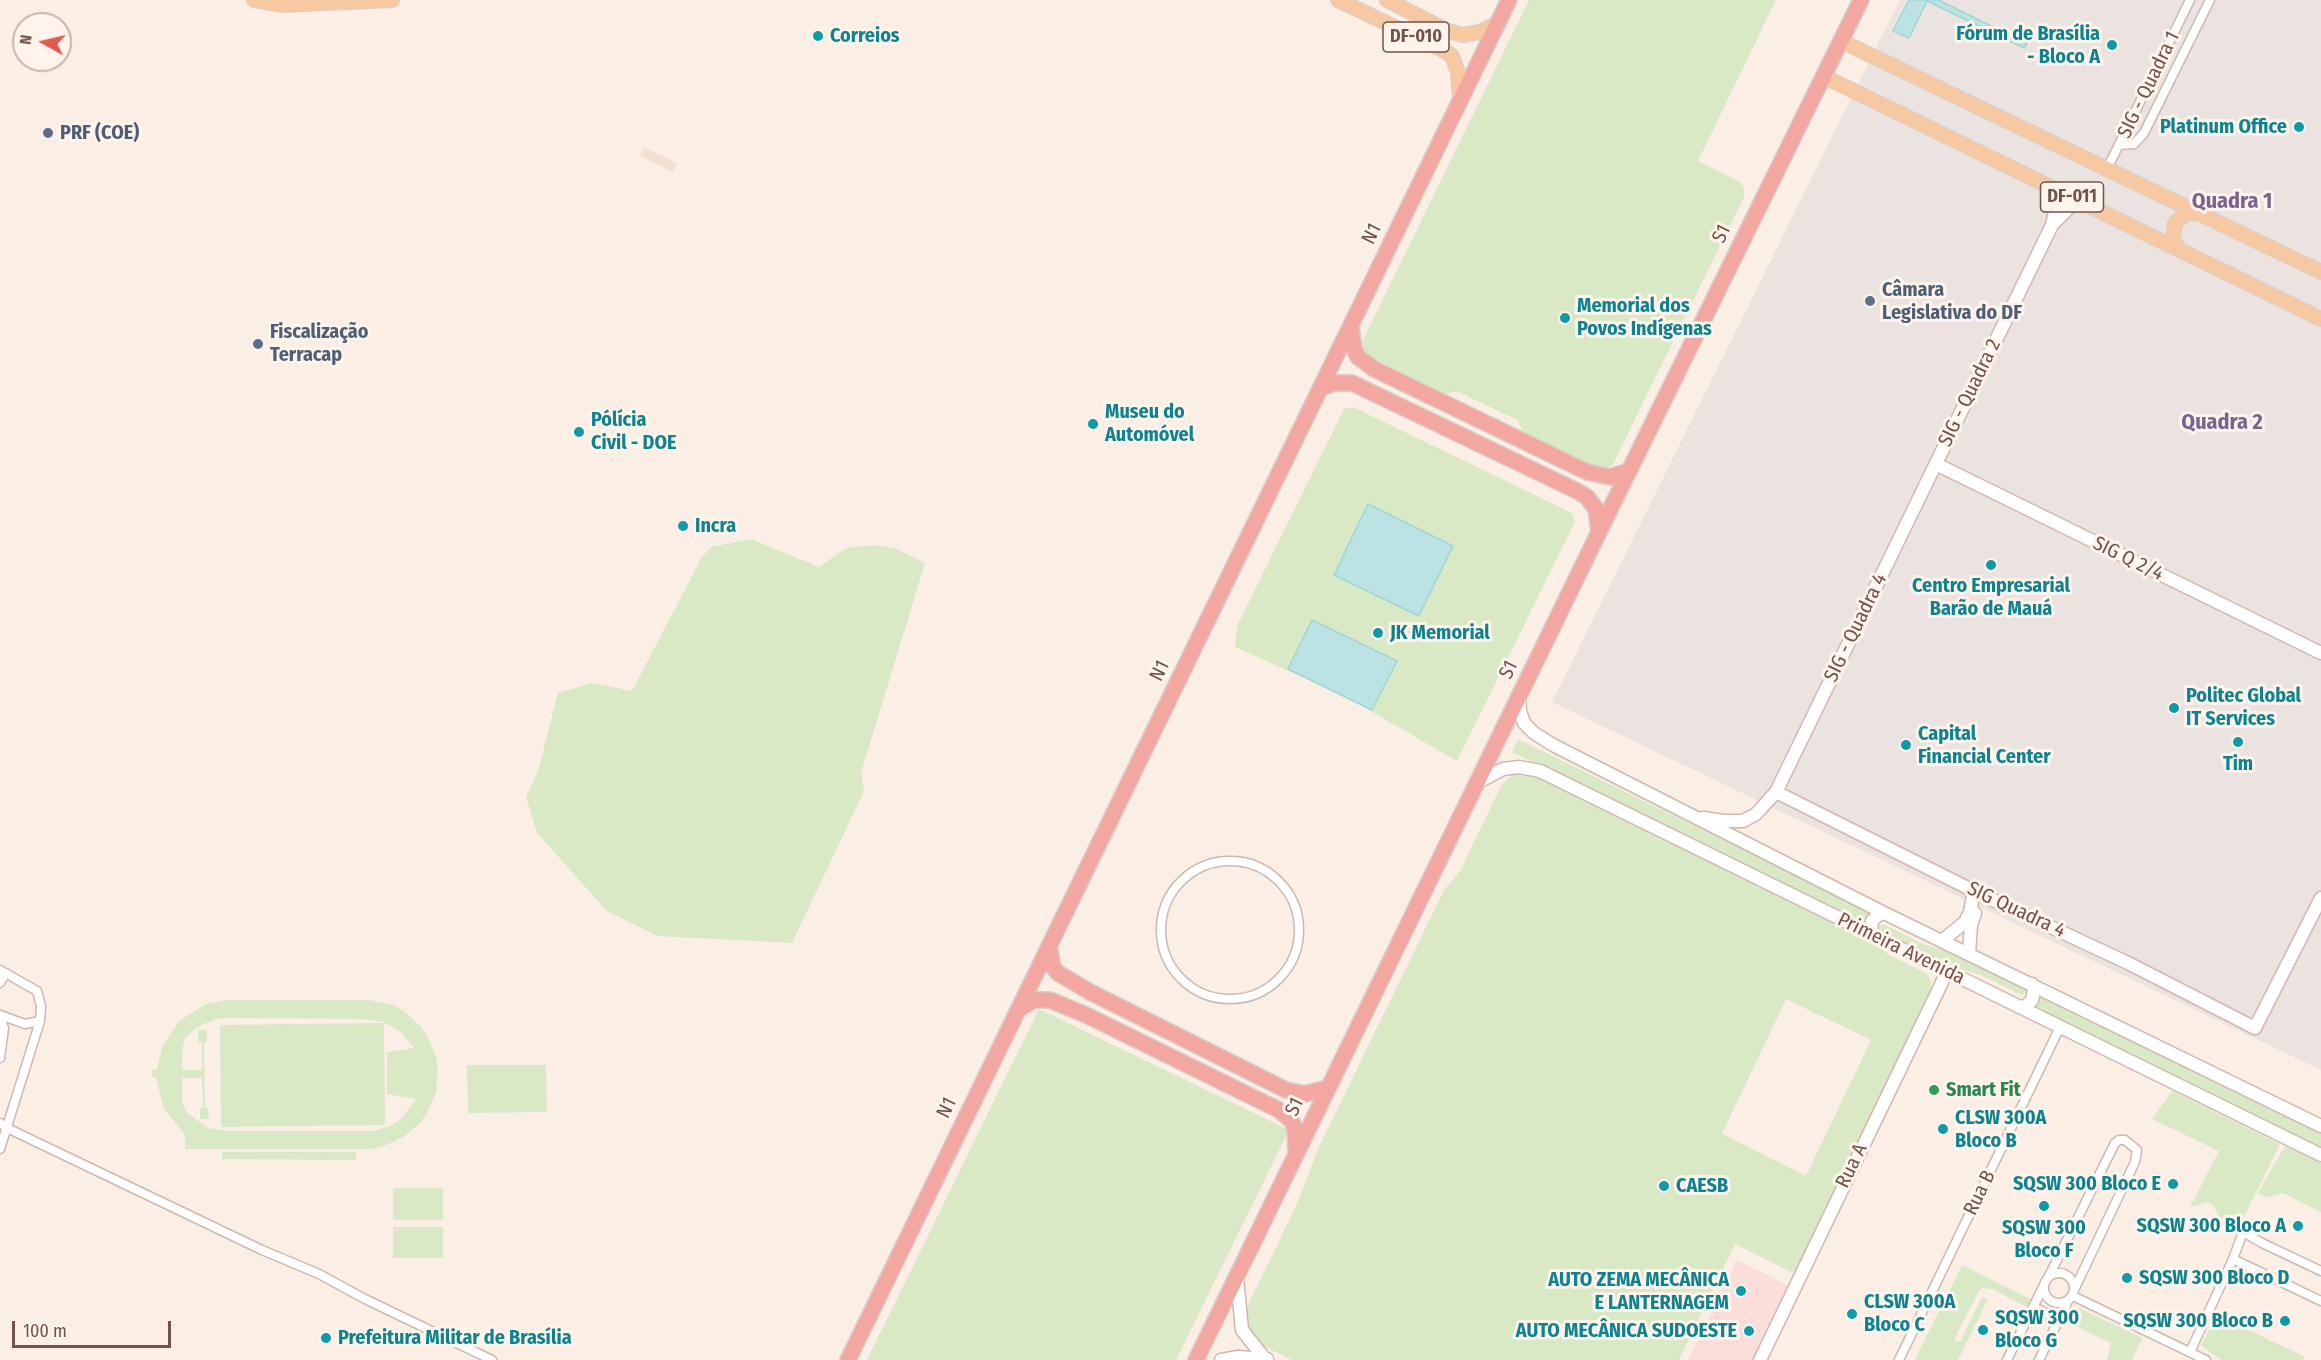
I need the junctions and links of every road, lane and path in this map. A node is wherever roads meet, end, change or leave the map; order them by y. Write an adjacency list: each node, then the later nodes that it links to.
1 (254, 0): 2 (main road)
2 (392, 0)
3 (1338, 0): 12 (main road, DF-010)
4 (1387, 0): 9 (main road, DF-010)
5 (1509, 0): 9 (highway, N1)
6 (1861, 0): 10 (highway, S1)
7 (2190, 0): 13 (street, SIG - Quadra 1)
8 (2210, 0): 13 (street)
9 (1498, 23): 12 (highway, N1)
10 (1841, 41): 11 (highway, S1); 14 (main road, DF-011)
11 (1823, 76): 15 (main road, DF-011); 25 (highway, S1)
12 (1460, 100): 22 (highway, N1)
13 (2119, 145): 14 (street, SIG - Quadra 1)
14 (2108, 170): 17 (main road, DF-011)
15 (2060, 191): 16 (main road, DF-011); 18 (street, SIG - Quadra 2)
16 (2077, 199): 18 (street, SIG - Quadra 2); 19 (main road, DF-011)
17 (2199, 213): 19 (main road); 20 (main road, DF-011)
18 (2052, 225): 24 (street, SIG - Quadra 2)
19 (2180, 250): 21 (main road, DF-011)
20 (2321, 272)
21 (2321, 319)
22 (1352, 326): 23 (highway, N1); 25 (highway)
23 (1321, 388): 26 (highway); 40 (highway, N1)
24 (1936, 464): 27 (street, SIG Q 2/4); 30 (street, SIG - Quadra 4)
25 (1629, 471): 26 (highway, S1)
26 (1599, 532): 28 (highway, S1)
27 (2321, 653)
28 (1519, 696): 29 (highway, S1); 31 (street, Primeira Avenida)
29 (1477, 783): 38 (street, Primeira Avenida); 52 (highway, S1)
30 (1776, 792): 31 (street, SIG - Quadra 4); 32 (street, SIG Quadra 4)
31 (1690, 816): 37 (street, Primeira Avenida)
32 (1979, 894): 35 (street, SIG Quadra 4); 36 (street); 39 (street)
33 (2321, 898): 35 (street, SIG Quadra 4)
34 (1166, 901): 34 (street)
35 (2006, 906): 36 (street)
36 (1976, 910): 41 (street)
37 (1884, 913): 38 (street); 39 (street, Primeira Avenida)
38 (1873, 935): 43 (street, Primeira Avenida)
39 (1943, 940): 41 (street, Primeira Avenida)
40 (1049, 946): 47 (highway, N1); 52 (highway)
41 (1969, 953): 45 (street, Primeira Avenida)
42 (3, 972): 44 (street); 49 (street)
43 (1947, 972): 46 (street, Primeira Avenida); 72 (street, Rua A)
44 (0, 983)
45 (2032, 984): 46 (street); 54 (street, Primeira Avenida)
46 (2019, 1007): 50 (street, Primeira Avenida)
47 (1019, 1009): 56 (highway); 69 (highway, N1)
48 (0, 1016): 49 (street); 51 (street)
49 (40, 1021): 53 (street)
50 (2060, 1027): 57 (street, Primeira Avenida); 73 (street, Rua B)
51 (0, 1058)
52 (1328, 1088): 56 (highway, S1)
53 (3, 1126): 55 (street); 68 (street)
54 (2321, 1126)
55 (0, 1149)
56 (1296, 1153): 60 (highway, S1)
57 (2321, 1155)
58 (2233, 1259): 59 (street); 63 (street); 66 (street)
59 (2321, 1271)
60 (1237, 1278): 67 (street); 70 (highway, S1)
61 (2046, 1281): 62 (street); 62 (street); 62 (street); 64 (street)
62 (2072, 1295): 65 (street); 66 (street)
63 (2321, 1301)
64 (2034, 1307): 65 (street); 74 (street)
65 (2059, 1320): 75 (street)
66 (2190, 1352): 76 (street)
67 (1267, 1359): 71 (street)
68 (492, 1360)
69 (848, 1360)
70 (1196, 1360)
71 (1221, 1360)
72 (1760, 1360)
73 (1899, 1360)
74 (2007, 1360)
75 (2039, 1360)
76 (2206, 1360)

